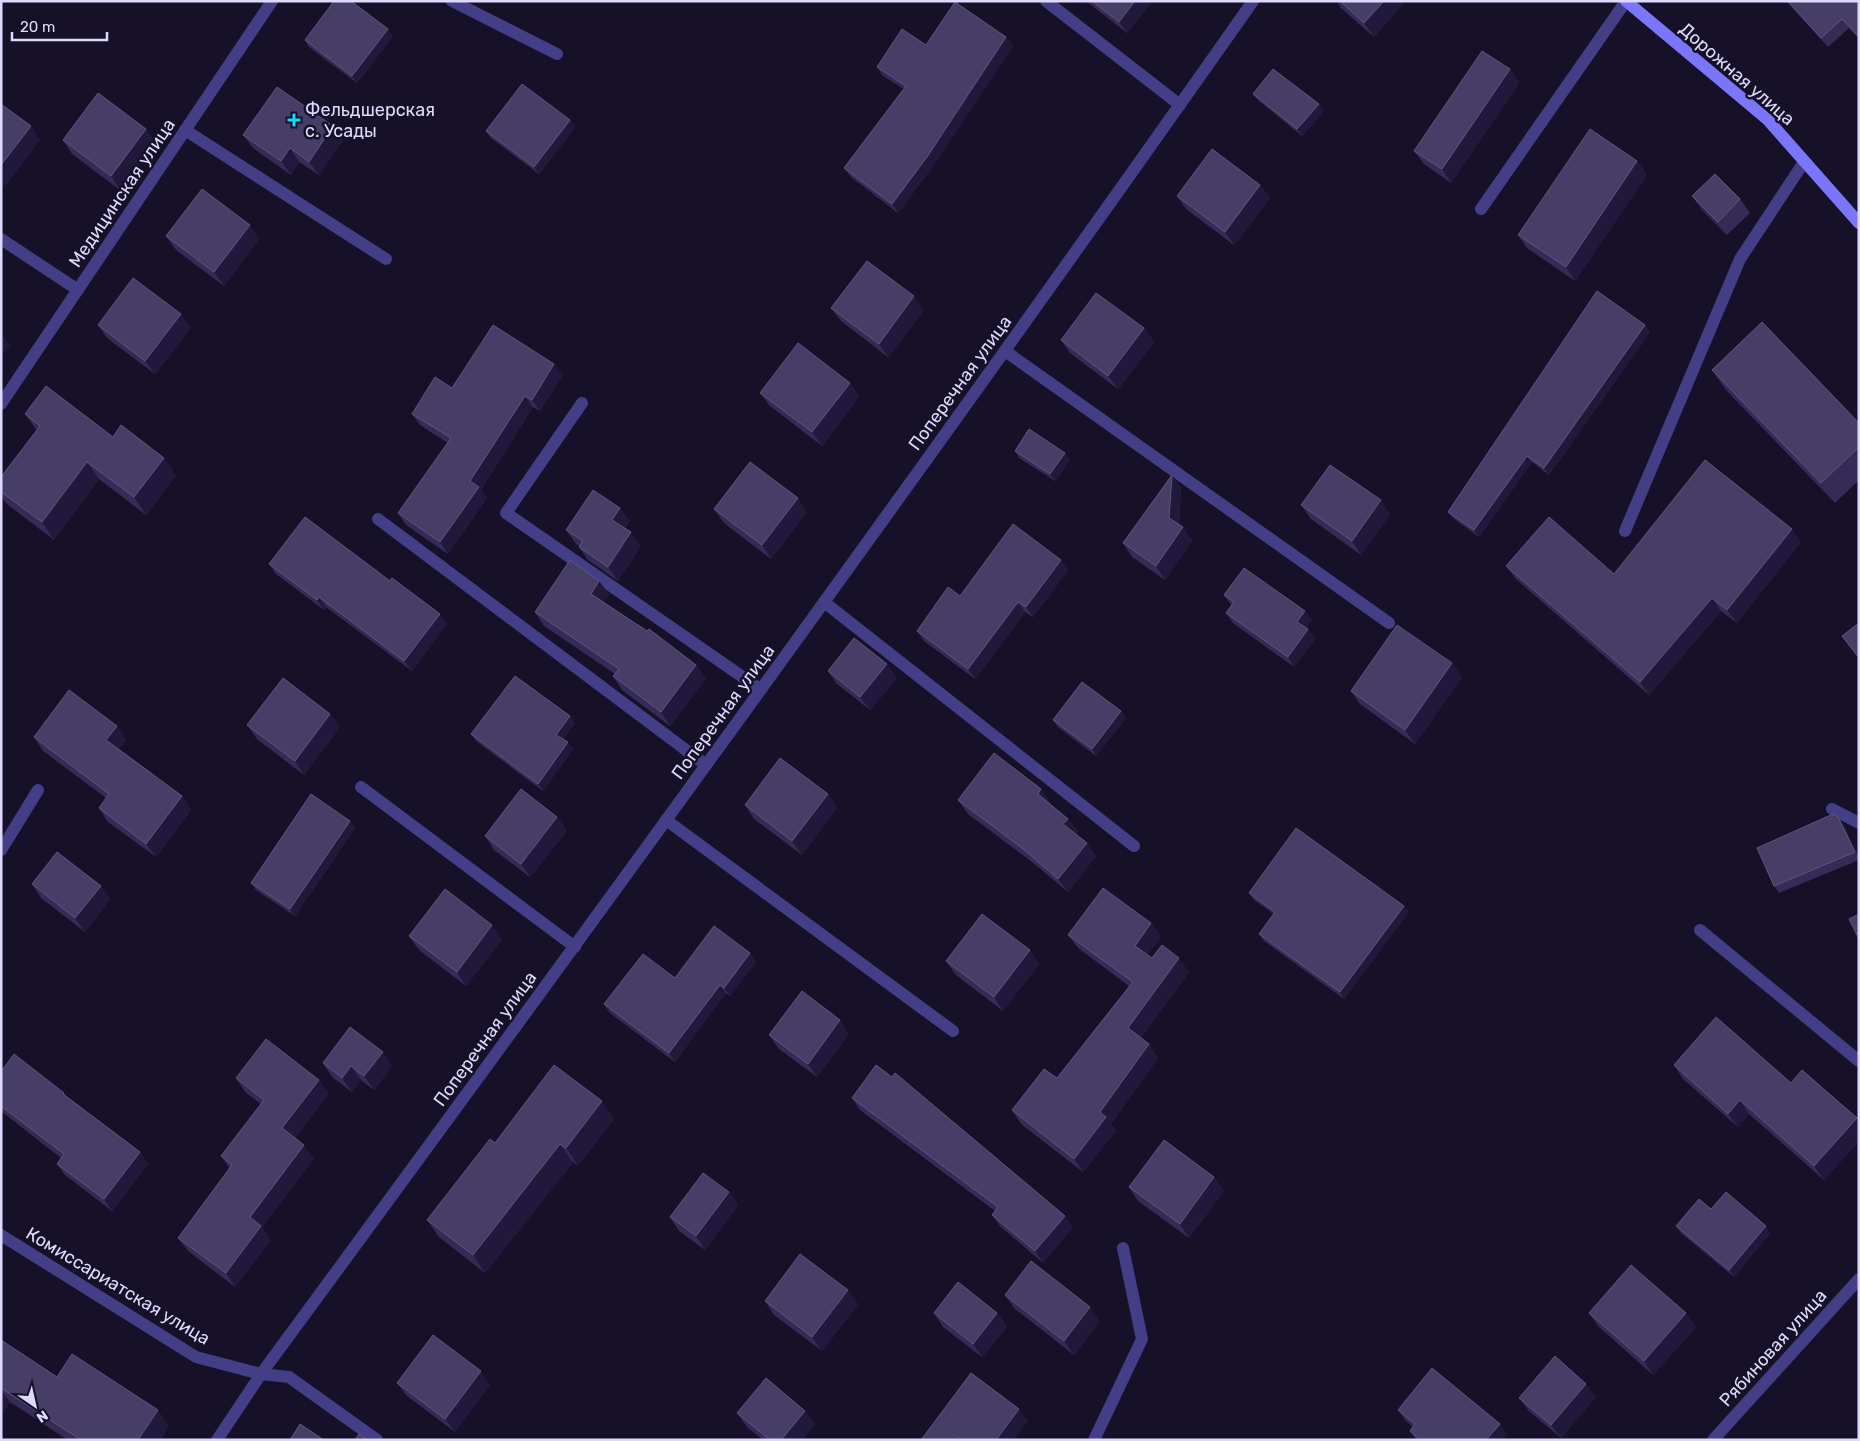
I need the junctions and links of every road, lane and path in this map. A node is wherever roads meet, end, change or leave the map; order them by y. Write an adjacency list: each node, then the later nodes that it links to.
1 (272, 1): 8 (street, Медицинская улица)
2 (452, 1): 6 (street)
3 (1046, 1): 7 (street)
4 (1254, 1): 7 (street, Поперечная улица)
5 (1626, 1): 9 (street, Дорожная улица); 10 (street)
6 (557, 54)
7 (1180, 105): 15 (street, Поперечная улица)
8 (186, 130): 13 (street); 14 (street, Медицинская улица)
9 (1804, 162): 11 (street, Дорожная улица); 19 (street)
10 (1482, 209)
11 (1859, 223)
12 (1, 240): 14 (street)
13 (386, 259)
14 (78, 290): 17 (street, Медицинская улица)
15 (1005, 351): 20 (street, Поперечная улица); 21 (street)
16 (582, 403): 22 (street)
17 (1, 404)
18 (378, 519): 23 (street)
19 (1625, 531)
20 (824, 602): 22 (street, Поперечная улица); 29 (street)
21 (1389, 623)
22 (760, 689): 23 (street, Поперечная улица)
23 (706, 765): 27 (street, Поперечная улица)
24 (361, 786): 32 (street)
25 (38, 790): 30 (street)
26 (1832, 809): 28 (street)
27 (666, 820): 32 (street, Поперечная улица); 33 (street)
28 (1859, 824)
29 (1134, 846)
30 (1, 850)
31 (1700, 930): 34 (street)
32 (575, 947): 38 (street, Поперечная улица)
33 (952, 1032)
34 (1859, 1060)
35 (1, 1235): 38 (street, Комиссариатская улица)
36 (1123, 1248): 41 (street)
37 (1859, 1279): 42 (street, Рябиновая улица)
38 (260, 1374): 39 (street, Поперечная улица); 40 (street, Комиссариатская улица)
39 (217, 1440)
40 (377, 1440)
41 (1094, 1440)
42 (1714, 1440)

